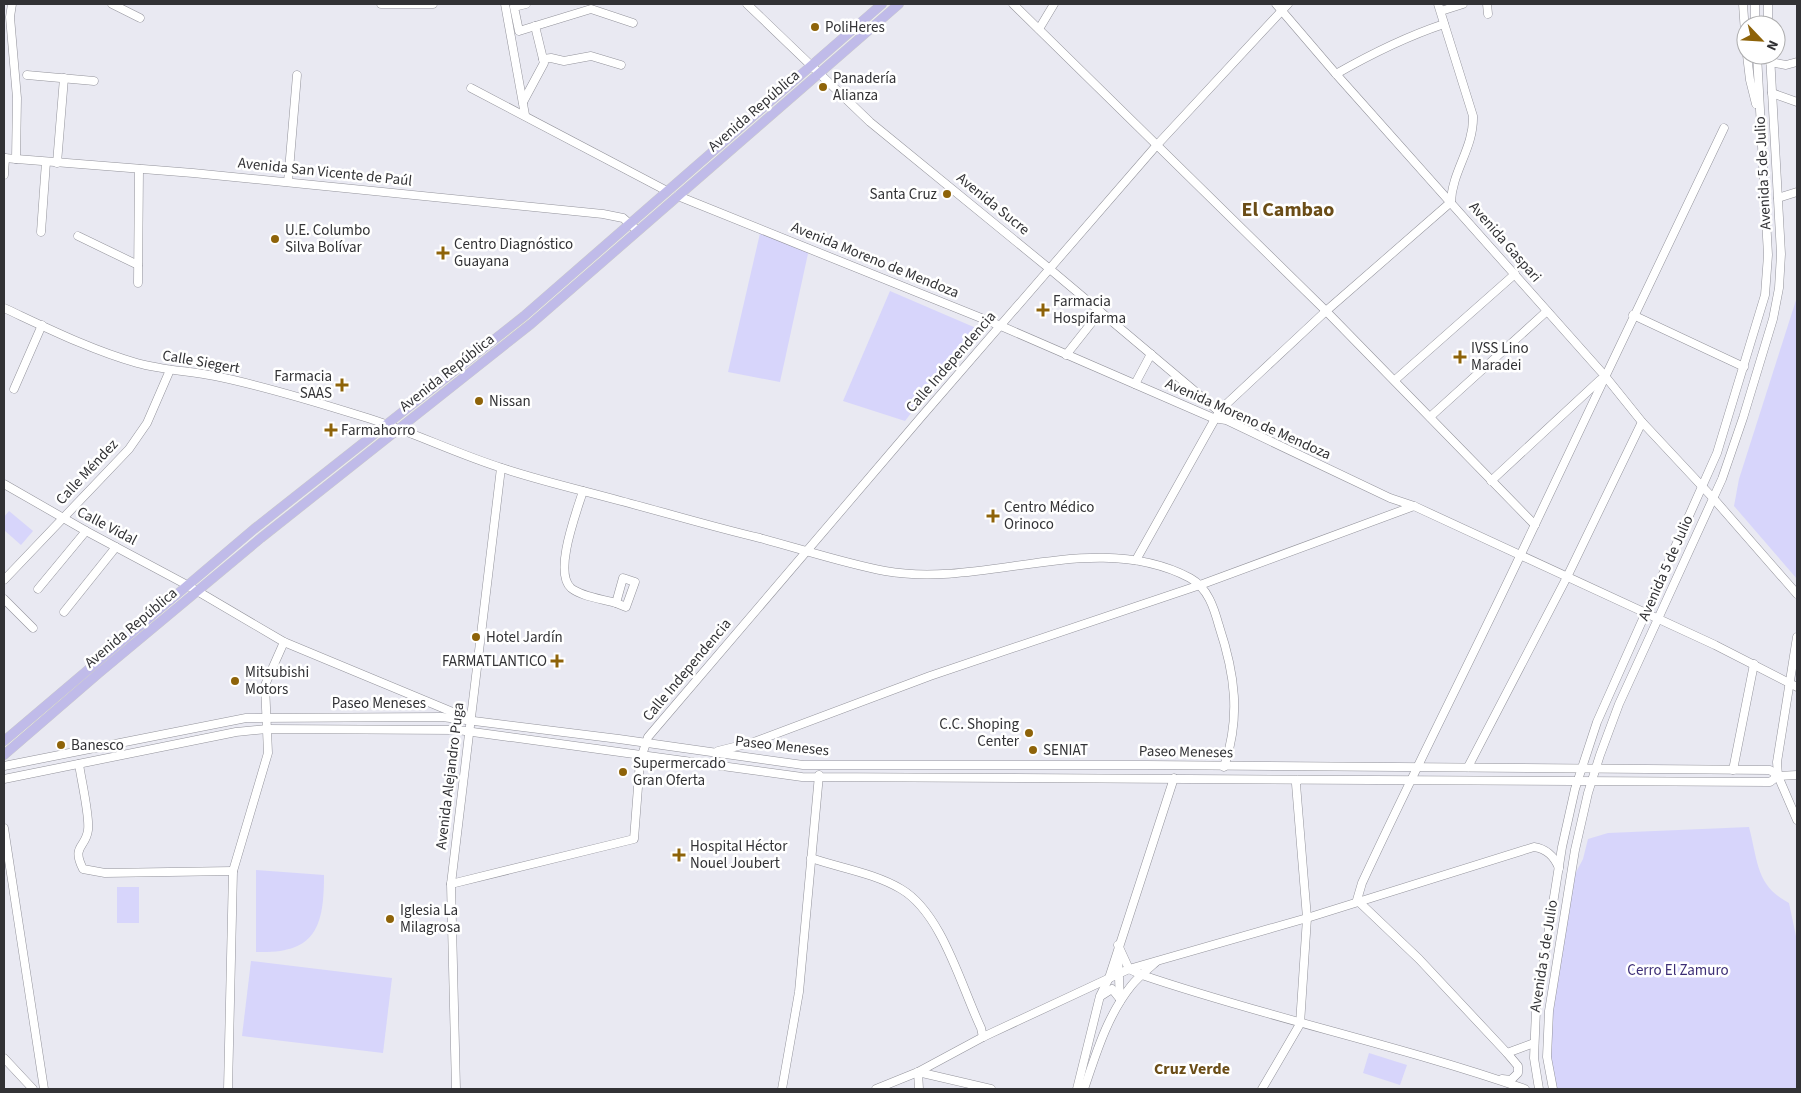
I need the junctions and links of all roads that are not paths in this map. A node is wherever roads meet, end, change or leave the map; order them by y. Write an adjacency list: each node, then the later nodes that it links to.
1 (12, 4): 45 (street)
2 (112, 4): 19 (street)
3 (381, 4): 4 (street)
4 (433, 4)
5 (505, 4): 38 (street)
6 (526, 4): 22 (street)
7 (747, 4): 26 (street, Avenida Sucre)
8 (882, 4): 26 (main road, Avenida República)
9 (899, 4): 30 (main road, Avenida República)
10 (1013, 4): 23 (street)
11 (1054, 4): 23 (street)
12 (1276, 4): 17 (street, Avenida Gaspari)
13 (1288, 4): 17 (street, Calle Independencia)
14 (1463, 4): 16 (street)
15 (1487, 4): 18 (street)
16 (1440, 7): 21 (street)
17 (1282, 11): 31 (street, Avenida Gaspari); 43 (street, Calle Independencia)
18 (1488, 14)
19 (140, 18)
20 (633, 23): 22 (street)
21 (1444, 24): 31 (street); 55 (street)
22 (535, 26): 24 (street)
23 (1038, 29): 43 (street)
24 (543, 59): 25 (street); 38 (street)
25 (621, 65)
26 (811, 65): 30 (street, Avenida Sucre); 51 (main road, Avenida República)
27 (1748, 65): 41 (street)
28 (1757, 65): 41 (street, Avenida 5 de Julio)
29 (1770, 65): 37 (street, Avenida 5 de Julio)
30 (819, 73): 53 (main road, Avenida República); 61 (street, Avenida Sucre)
31 (1336, 74): 55 (street, Avenida Gaspari)
32 (27, 75): 34 (street)
33 (297, 75): 50 (street)
34 (64, 78): 35 (street); 47 (street)
35 (94, 81)
36 (471, 88): 40 (street)
37 (1772, 93): 39 (street); 54 (street, Avenida 5 de Julio)
38 (523, 102): 40 (street)
39 (1797, 102)
40 (525, 115): 51 (street)
41 (1760, 122): 73 (street, Avenida 5 de Julio)
42 (1724, 128): 68 (street)
43 (1156, 146): 61 (street, Calle Independencia); 65 (street)
44 (4, 158): 45 (street, Avenida San Vicente de Paúl); 49 (street)
45 (16, 159): 46 (street, Avenida San Vicente de Paúl)
46 (46, 162): 47 (street, Avenida San Vicente de Paúl); 58 (street)
47 (57, 163): 48 (street, Avenida San Vicente de Paúl)
48 (139, 169): 50 (street, Avenida San Vicente de Paúl); 60 (street)
49 (4, 175)
50 (288, 182): 56 (street, Avenida San Vicente de Paúl)
51 (667, 191): 56 (main road, Avenida República)
52 (1797, 192): 54 (street)
53 (678, 196): 57 (main road, Avenida República); 70 (street, Avenida Moreno de Mendoza)
54 (1778, 198): 91 (street, Avenida 5 de Julio)
55 (1451, 202): 62 (street, Avenida Gaspari); 65 (street)
56 (630, 224): 57 (street, Avenida San Vicente de Paúl); 84 (main road, Avenida República)
57 (638, 231): 85 (main road, Avenida República)
58 (41, 232)
59 (78, 236): 60 (street)
60 (138, 265): 63 (street)
61 (1051, 270): 66 (street, Avenida Sucre); 70 (street, Calle Independencia)
62 (1514, 274): 67 (street, Avenida Gaspari); 76 (street)
63 (138, 283)
64 (4, 308): 69 (street, Calle Siegert)
65 (1326, 310): 76 (street); 79 (street)
66 (1100, 312): 71 (street, Avenida Sucre); 72 (street)
67 (1547, 312): 75 (street, Avenida Gaspari); 80 (street)
68 (1633, 314): 73 (street); 75 (street)
69 (42, 325): 74 (street, Calle Siegert); 78 (street)
70 (1001, 326): 72 (street, Avenida Moreno de Mendoza); 97 (street, Calle Independencia)
71 (1151, 354): 77 (street); 79 (street, Avenida Sucre)
72 (1066, 355): 77 (street, Avenida Moreno de Mendoza)
73 (1744, 367): 89 (street, Avenida 5 de Julio)
74 (170, 370): 84 (street, Calle Siegert); 93 (street, Calle Méndez)
75 (1605, 376): 83 (street, Avenida Gaspari); 87 (street); 94 (street)
76 (1395, 380): 80 (street)
77 (1135, 384): 81 (street, Avenida Moreno de Mendoza)
78 (14, 389)
79 (1220, 410): 81 (street); 82 (street, Avenida Sucre)
80 (1430, 417): 87 (street)
81 (1214, 418): 82 (street, Avenida Moreno de Mendoza); 99 (street)
82 (1226, 420): 92 (street, Avenida Moreno de Mendoza)
83 (1642, 422): 89 (street, Avenida Gaspari); 100 (street)
84 (385, 424): 85 (street, Calle Siegert); 102 (main road, Avenida República)
85 (397, 429): 86 (street, Calle Siegert); 105 (main road, Avenida República)
86 (501, 468): 90 (street, Calle Siegert); 119 (street, Avenida Alejandro Puga)
87 (1491, 481): 94 (street)
88 (4, 484): 93 (street, Calle Vidal)
89 (1703, 488): 91 (street, Avenida Gaspari); 110 (street, Avenida 5 de Julio)
90 (583, 491): 97 (street, Calle Siegert); 108 (street)
91 (1713, 498): 106 (street, Avenida Gaspari); 111 (street, Avenida 5 de Julio)
92 (1414, 506): 98 (street, Avenida Moreno de Mendoza); 103 (street)
93 (63, 518): 95 (street, Calle Vidal); 101 (street, Calle Méndez)
94 (1535, 525): 98 (street)
95 (86, 531): 96 (street, Calle Vidal); 104 (street)
96 (116, 547): 102 (street, Calle Vidal); 109 (street)
97 (807, 550): 99 (street, Calle Siegert); 123 (street, Calle Independencia)
98 (1521, 556): 100 (street, Avenida Moreno de Mendoza); 130 (street)
99 (1136, 560): 103 (street, Calle Siegert)
100 (1567, 577): 110 (street, Avenida Moreno de Mendoza); 131 (street)
101 (4, 580)
102 (187, 585): 105 (street, Calle Vidal); 122 (main road, Avenida República)
103 (1200, 585): 124 (street); 129 (street)
104 (38, 589)
105 (197, 591): 114 (street, Calle Vidal); 125 (main road, Avenida República)
106 (1797, 594)
107 (4, 599): 112 (street)
108 (616, 603)
109 (64, 612)
110 (1646, 614): 111 (street, Avenida Moreno de Mendoza); 132 (street, Avenida 5 de Julio)
111 (1658, 620): 115 (street, Avenida Moreno de Mendoza); 133 (street, Avenida 5 de Julio)
112 (33, 628)
113 (1797, 637): 116 (street)
114 (284, 642): 118 (street); 119 (street, Calle Vidal)
115 (1754, 664): 116 (street, Avenida Moreno de Mendoza); 134 (street)
116 (1790, 682): 117 (street, Avenida Moreno de Mendoza); 136 (street)
117 (1797, 687)
118 (267, 717): 119 (street, Paseo Meneses); 120 (street); 127 (street, Paseo Meneses)
119 (471, 720): 121 (street, Avenida Alejandro Puga); 123 (street, Paseo Meneses)
120 (267, 729): 121 (street, Paseo Meneses); 126 (street, Paseo Meneses); 148 (street)
121 (469, 732): 123 (street, Paseo Meneses); 149 (street, Avenida Alejandro Puga)
122 (4, 741)
123 (644, 748): 124 (street, Paseo Meneses); 137 (street, Paseo Meneses); 149 (street)
124 (713, 753): 128 (street, Paseo Meneses)
125 (4, 755)
126 (79, 764): 139 (street, Paseo Meneses); 148 (street)
127 (4, 766)
128 (821, 766): 129 (street, Paseo Meneses); 137 (street)
129 (1224, 767): 130 (street, Paseo Meneses)
130 (1416, 767): 131 (street, Paseo Meneses); 140 (street)
131 (1468, 767): 132 (street, Paseo Meneses)
132 (1582, 768): 133 (street, Paseo Meneses); 142 (street, Avenida 5 de Julio)
133 (1596, 768): 134 (street, Paseo Meneses); 143 (street, Avenida 5 de Julio)
134 (1733, 770): 136 (street, Paseo Meneses)
135 (1797, 775): 136 (street)
136 (1778, 776): 143 (street, Paseo Meneses); 144 (street)
137 (818, 778): 138 (street, Paseo Meneses); 146 (street)
138 (1174, 778): 141 (street, Paseo Meneses); 152 (street)
139 (4, 779)
140 (1410, 779): 141 (street, Paseo Meneses); 142 (street, Paseo Meneses); 150 (street)
141 (1298, 780): 151 (street)
142 (1578, 780): 143 (street, Paseo Meneses); 147 (street, Avenida 5 de Julio)
143 (1592, 780): 184 (street, Avenida 5 de Julio)
144 (1797, 820)
145 (4, 828): 166 (street)
146 (810, 858): 162 (street); 175 (street)
147 (1559, 868): 150 (street); 163 (street, Avenida 5 de Julio)
148 (233, 871): 173 (street)
149 (451, 884): 174 (street, Avenida Alejandro Puga)
150 (1358, 900): 151 (street); 164 (street)
151 (1307, 918): 153 (street); 161 (street)
152 (1118, 945): 154 (street); 155 (street); 157 (street)
153 (1158, 960): 154 (street); 156 (street); 158 (street)
154 (1129, 969): 155 (street); 156 (street)
155 (1118, 974): 157 (street); 160 (street)
156 (1142, 975): 158 (street); 160 (street)
157 (1108, 978): 159 (street); 162 (street)
158 (1163, 982): 161 (street)
159 (1100, 996): 160 (street); 179 (street)
160 (1120, 1001): 180 (street)
161 (1300, 1024): 168 (street); 181 (street)
162 (983, 1037): 167 (street)
163 (1534, 1043): 164 (street); 183 (street, Avenida 5 de Julio)
164 (1507, 1053): 168 (street)
165 (4, 1058): 169 (street)
166 (40, 1068): 169 (street); 172 (street)
167 (918, 1072): 176 (street); 177 (street); 178 (street)
168 (1492, 1078): 182 (street)
169 (25, 1080): 170 (street); 171 (street)
170 (26, 1089)
171 (34, 1089)
172 (44, 1089)
173 (228, 1089)
174 (456, 1089)
175 (782, 1089)
176 (876, 1089)
177 (919, 1089)
178 (991, 1089)
179 (1077, 1089)
180 (1084, 1089)
181 (1262, 1089)
182 (1525, 1089)
183 (1539, 1089)
184 (1553, 1089)

